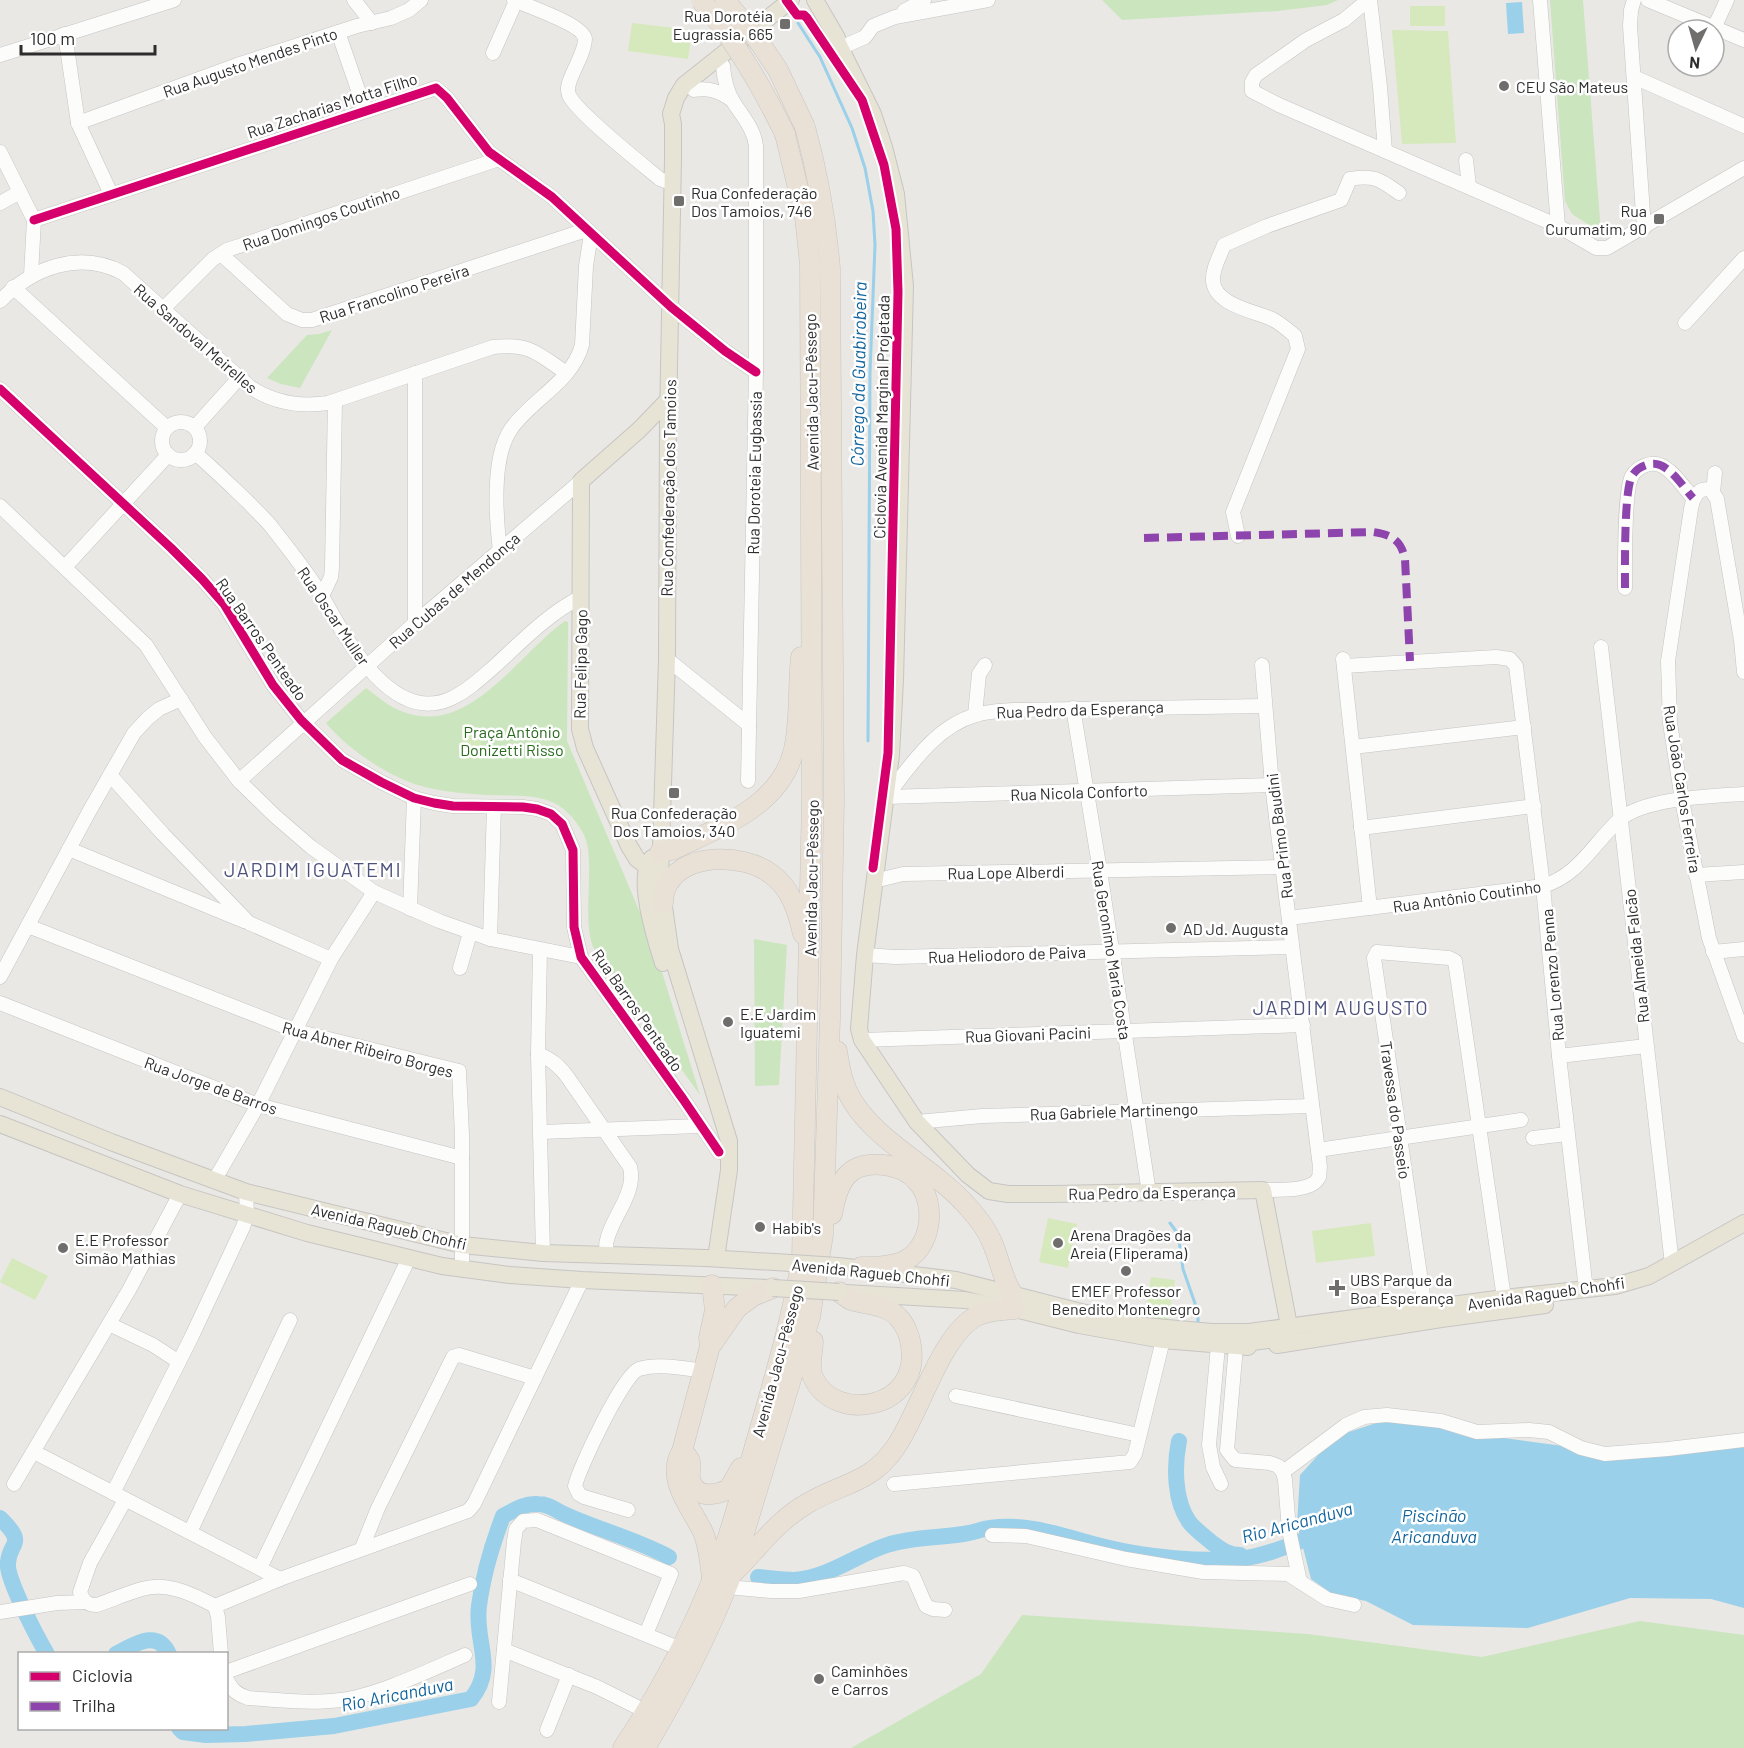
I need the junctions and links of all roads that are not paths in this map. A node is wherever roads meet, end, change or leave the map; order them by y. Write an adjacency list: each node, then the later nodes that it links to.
1 (174, 0): 15 (street)
2 (354, 0): 19 (street)
3 (421, 0): 19 (street, Rua Augusto Mendes Pinto)
4 (701, 0): 78 (highway, Avenida Jacu-Pêssego, bridge)
5 (725, 0): 142 (highway, Avenida Jacu-Pêssego, bridge)
6 (924, 0): 16 (street)
7 (988, 0): 16 (street)
8 (1369, 0): 35 (street); 35 (street)
9 (1540, 0): 47 (street)
10 (1634, 0): 28 (street)
11 (1648, 0): 17 (street)
12 (1727, 0): 18 (street)
13 (515, 1): 25 (street); 40 (street)
14 (803, 1): 24 (main road); 27 (main road, Rua Confederação dos Tamoios); 33 (main road, Rua Confederação dos Tamoios)
15 (154, 3): 22 (street)
16 (895, 17): 24 (street)
17 (1690, 18)
18 (1719, 18)
19 (372, 23): 20 (street, Rua Augusto Mendes Pinto)
20 (338, 32): 31 (street); 32 (street, Rua Augusto Mendes Pinto)
21 (1726, 33): 23 (street)
22 (65, 34): 26 (street); 32 (street)
23 (1744, 40)
24 (839, 46): 97 (main road)
25 (493, 53)
26 (0, 56)
27 (723, 66): 29 (main road, Rua Confederação dos Tamoios); 30 (street, Rua Doroteia Eugbassia)
28 (1634, 77): 34 (street); 48 (street)
29 (694, 90): 30 (street); 33 (main road, Rua Confederação dos Tamoios)
30 (732, 100): 58 (street, Rua Doroteia Eugbassia)
31 (365, 110): 37 (street, Rua Zacharias Motta Filho); 44 (street, Rua Zacharias Motta Filho)
32 (78, 123): 44 (street)
33 (673, 124): 40 (main road, Rua Confederação dos Tamoios)
34 (1744, 126)
35 (1385, 151): 41 (street)
36 (0, 152): 42 (street)
37 (499, 159): 49 (street, Rua Zacharias Motta Filho); 50 (street, Rua Domingos Coutinho)
38 (1466, 160): 41 (street)
39 (1744, 168): 48 (street)
40 (673, 184): 55 (main road, Rua Confederação dos Tamoios)
41 (1469, 186): 47 (street)
42 (20, 192): 45 (street); 46 (street)
43 (1399, 193): 75 (street)
44 (111, 194): 46 (street, Rua Zacharias Motta Filho)
45 (0, 203)
46 (34, 220): 52 (street)
47 (1558, 226): 48 (street)
48 (1644, 228)
49 (588, 232): 50 (street, Rua Francolino Pereira); 55 (street, Rua Zacharias Motta Filho); 60 (street)
50 (220, 254): 56 (street, Rua Domingos Coutinho)
51 (1744, 258): 57 (street)
52 (31, 275): 53 (street, Rua Sandoval Meirelles); 56 (street, Rua Sandoval Meirelles)
53 (13, 287): 54 (street, Rua Sandoval Meirelles); 66 (street)
54 (0, 301)
55 (671, 307): 58 (street, Rua Zacharias Motta Filho); 63 (main road, Rua Confederação dos Tamoios)
56 (163, 309): 61 (street, Rua Sandoval Meirelles)
57 (1685, 323)
58 (756, 372): 94 (street, Rua Doroteia Eugbassia)
59 (415, 373): 60 (street, Rua Sandoval Meirelles); 64 (street, Rua Sandoval Meirelles); 82 (street)
60 (566, 373): 76 (street)
61 (240, 378): 64 (street, Rua Sandoval Meirelles); 65 (street)
62 (0, 389): 73 (street, Rua Barros Penteado)
63 (669, 399): 70 (main road, Rua Cubas de Mendonça); 84 (main road, Rua Confederação dos Tamoios)
64 (336, 401): 80 (street)
65 (195, 427): 66 (street); 67 (street)
66 (167, 428): 68 (street)
67 (195, 453): 68 (street); 80 (street, Rua Oscar Muller)
68 (168, 455): 73 (street)
69 (1715, 473): 71 (street)
70 (581, 481): 76 (street, Rua Cubas de Mendonça); 81 (main road, Rua Felipa Gago)
71 (1715, 496): 72 (street); 88 (street)
72 (1693, 498): 79 (street); 107 (street, Rua João Carlos Ferreira)
73 (124, 504): 77 (street); 93 (street, Rua Barros Penteado)
74 (0, 506): 77 (street)
75 (1238, 536)
76 (500, 551): 82 (street, Rua Cubas de Mendonça)
77 (64, 567): 89 (street)
78 (812, 583): 114 (highway); 139 (highway, Avenida Jacu-Pêssego)
79 (1625, 588)
80 (321, 596): 87 (street, Rua Oscar Muller)
81 (581, 597): 87 (street, Rua Oscar Muller); 114 (main road, Rua Felipa Gago)
82 (415, 623): 87 (street, Rua Cubas de Mendonça)
83 (1600, 647): 110 (street, Rua Almeida Falcão)
84 (667, 659): 94 (street); 114 (main road, Rua Confederação dos Tamoios)
85 (985, 665): 92 (street)
86 (1262, 665): 90 (street, Rua Primo Baudini)
87 (367, 666): 93 (street, Rua Cubas de Mendonça)
88 (1744, 672)
89 (181, 699): 99 (street); 100 (street)
90 (1265, 706): 91 (street, Rua Pedro da Esperança); 102 (street, Rua Primo Baudini)
91 (1073, 708): 92 (street, Rua Pedro da Esperança); 103 (street, Rua Geronimo Maria Costa)
92 (975, 715): 98 (street, Rua Pedro da Esperança)
93 (303, 722): 100 (street, Rua Cubas de Mendonça); 106 (street, Rua Barros Penteado)
94 (749, 725): 101 (street, Rua Doroteia Eugbassia)
95 (1524, 727): 96 (street); 96 (street, Rua Lorenzo Penna); 108 (street, Rua Lorenzo Penna)
96 (1353, 747): 111 (street)
97 (891, 755): 98 (street); 105 (main road)
98 (912, 762): 105 (street, Rua Pedro da Esperança)
99 (110, 775): 112 (street); 126 (street)
100 (239, 781): 121 (street)
101 (748, 781)
102 (1272, 785): 103 (street, Rua Nicola Conforto); 115 (street, Rua Primo Baudini)
103 (1087, 792): 105 (street, Rua Nicola Conforto); 116 (street, Rua Geronimo Maria Costa)
104 (1744, 794): 107 (street)
105 (886, 797): 119 (main road)
106 (414, 798): 109 (street, Rua Barros Penteado); 124 (street)
107 (1682, 800): 110 (street); 118 (street, Rua João Carlos Ferreira)
108 (1534, 806): 111 (street); 120 (street, Rua Lorenzo Penna)
109 (494, 807): 129 (street); 136 (street, Rua Barros Penteado)
110 (1619, 820): 120 (street, Rua Antônio Coutinho); 148 (street, Rua Almeida Falcão)
111 (1361, 828): 123 (street)
112 (69, 849): 126 (street); 127 (street)
113 (702, 861): 114 (highway); 122 (highway); 139 (highway)
114 (656, 862): 122 (main road, Rua Confederação dos Tamoios); 166 (main road, Rua Confederação dos Tamoios)
115 (1282, 867): 116 (street, Rua Lope Alberdi); 125 (street, Rua Primo Baudini)
116 (1100, 871): 119 (street, Rua Lope Alberdi); 133 (street, Rua Geronimo Maria Costa)
117 (1744, 872): 118 (street)
118 (1696, 875): 134 (street, Rua João Carlos Ferreira)
119 (874, 880): 135 (main road)
120 (1544, 886): 123 (street, Rua Antônio Coutinho); 150 (street, Rua Lorenzo Penna)
121 (375, 892): 124 (street); 137 (street)
122 (663, 903): 182 (main road, Rua Confederação dos Tamoios)
123 (1370, 908): 125 (street, Rua Antônio Coutinho)
124 (410, 909): 128 (street)
125 (1289, 918): 130 (street, Rua Primo Baudini)
126 (249, 923): 137 (street)
127 (28, 926): 140 (street); 145 (street, Rua Abner Ribeiro Borges)
128 (470, 933): 129 (street); 138 (street)
129 (490, 939): 132 (street)
130 (1292, 947): 133 (street, Rua Heliodoro de Paiva); 143 (street, Rua Primo Baudini)
131 (1744, 949): 134 (street)
132 (540, 950): 136 (street); 149 (street)
133 (1112, 951): 135 (street, Rua Heliodoro de Paiva); 144 (street, Rua Geronimo Maria Costa)
134 (1713, 952): 146 (street, Rua João Carlos Ferreira)
135 (865, 955): 147 (main road)
136 (581, 957): 158 (street, Rua Barros Penteado)
137 (332, 959): 145 (street)
138 (460, 968)
139 (809, 971): 209 (highway, Avenida Jacu-Pêssego)
140 (0, 977)
141 (0, 1004): 152 (street, Rua Jorge de Barros)
142 (830, 1019): 176 (highway, Avenida Jacu-Pêssego); 193 (highway)
143 (1303, 1025): 144 (street, Rua Giovani Pacini); 153 (street, Rua Primo Baudini)
144 (1124, 1030): 147 (street, Rua Giovani Pacini); 154 (street, Rua Geronimo Maria Costa)
145 (296, 1031): 152 (street); 167 (street, Rua Abner Ribeiro Borges)
146 (1744, 1033)
147 (862, 1040): 156 (main road)
148 (1646, 1046): 150 (street); 183 (street, Rua Almeida Falcão)
149 (538, 1054): 160 (street); 161 (street)
150 (1559, 1056): 162 (street, Rua Lorenzo Penna)
151 (0, 1097): 168 (main road, Avenida Ragueb Chohfi)
152 (258, 1105): 167 (street, Rua Jorge de Barros); 168 (street)
153 (1312, 1106): 154 (street, Rua Gabriele Martinengo); 165 (street, Rua Primo Baudini)
154 (1137, 1110): 156 (street, Rua Gabriele Martinengo); 172 (street, Rua Geronimo Maria Costa)
155 (1521, 1120): 159 (street)
156 (917, 1122): 172 (main road, Rua Pedro da Esperança)
157 (0, 1124): 173 (main road, Avenida Ragueb Chohfi)
158 (699, 1125): 160 (street); 166 (street, Rua Barros Penteado)
159 (1479, 1125): 163 (street); 163 (street, Travessa do Passeio); 192 (street)
160 (605, 1130): 161 (street); 180 (street)
161 (542, 1132): 179 (street)
162 (1567, 1134): 164 (street); 190 (street, Rua Lorenzo Penna)
163 (1400, 1137): 165 (street); 194 (street, Travessa do Passeio)
164 (1533, 1138)
165 (1318, 1150): 169 (street, Rua Primo Baudini)
166 (719, 1152): 182 (main road, Rua Confederação dos Tamoios)
167 (462, 1158): 178 (street, Rua Abner Ribeiro Borges)
168 (214, 1181): 171 (main road, Avenida Ragueb Chohfi)
169 (1314, 1184): 170 (street, Rua Pedro da Esperança)
170 (1263, 1190): 172 (main road, Rua Pedro da Esperança); 198 (main road)
171 (246, 1192): 174 (street); 178 (main road, Avenida Ragueb Chohfi)
172 (1149, 1193)
173 (180, 1194): 174 (main road, Avenida Ragueb Chohfi); 197 (street)
174 (247, 1215): 181 (main road, Avenida Ragueb Chohfi); 203 (street)
175 (1744, 1223): 183 (main road, Avenida Ragueb Chohfi)
176 (823, 1235): 184 (highway); 195 (highway, Avenida Jacu-Pêssego)
177 (1744, 1236): 202 (main road, Avenida Ragueb Chohfi)
178 (462, 1245): 179 (main road, Avenida Ragueb Chohfi); 185 (street, Rua Abner Ribeiro Borges)
179 (543, 1253): 180 (main road, Avenida Ragueb Chohfi); 186 (main road)
180 (607, 1255): 182 (main road, Avenida Ragueb Chohfi)
181 (409, 1258): 185 (main road, Avenida Ragueb Chohfi); 221 (street)
182 (711, 1258): 184 (main road, Avenida Ragueb Chohfi, bridge)
183 (1672, 1264): 190 (main road, Avenida Ragueb Chohfi)
184 (861, 1267): 193 (main road, Avenida Ragueb Chohfi)
185 (462, 1269): 186 (main road, Avenida Ragueb Chohfi)
186 (510, 1275): 187 (main road, Avenida Ragueb Chohfi)
187 (582, 1280): 188 (main road, Avenida Ragueb Chohfi); 205 (street)
188 (712, 1285): 189 (main road, Avenida Ragueb Chohfi); 200 (highway)
189 (773, 1288): 191 (main road, Avenida Ragueb Chohfi, bridge); 200 (highway)
190 (1586, 1290): 192 (main road, Avenida Ragueb Chohfi)
191 (840, 1292): 193 (main road, Avenida Ragueb Chohfi); 195 (highway)
192 (1504, 1298): 194 (main road, Avenida Ragueb Chohfi)
193 (1013, 1301): 198 (main road, Avenida Ragueb Chohfi); 199 (main road, Avenida Ragueb Chohfi); 224 (highway)
194 (1425, 1309): 198 (main road, Avenida Ragueb Chohfi)
195 (810, 1317): 224 (highway, Avenida Jacu-Pêssego)
196 (290, 1320): 218 (street)
197 (110, 1324): 203 (street); 211 (street)
198 (1291, 1327): 202 (main road)
199 (1163, 1340): 201 (main road, Avenida Ragueb Chohfi); 207 (street)
200 (710, 1346): 204 (highway)
201 (1218, 1346): 202 (main road, Avenida Ragueb Chohfi); 215 (street)
202 (1236, 1346): 212 (street)
203 (179, 1362): 216 (street)
204 (704, 1371): 210 (highway); 217 (street)
205 (535, 1378): 220 (street); 220 (street)
206 (956, 1396): 207 (street)
207 (1139, 1435): 214 (street)
208 (1744, 1440): 212 (street)
209 (754, 1450): 210 (highway); 224 (highway, Avenida Jacu-Pêssego)
210 (682, 1451): 224 (highway)
211 (34, 1452): 213 (street); 216 (street)
212 (1283, 1472): 225 (street)
213 (14, 1484)
214 (894, 1484)
215 (1221, 1484)
216 (119, 1497): 218 (street); 227 (street)
217 (628, 1510)
218 (190, 1532): 221 (street)
219 (992, 1535): 225 (street)
220 (362, 1548): 222 (street)
221 (260, 1568): 222 (street)
222 (280, 1579): 229 (street)
223 (510, 1580): 232 (street); 232 (street); 234 (street)
224 (723, 1580): 230 (street); 233 (highway, Avenida Jacu-Pêssego); 244 (highway, Avenida Jacu-Pêssego)
225 (1300, 1582): 228 (street)
226 (470, 1584): 237 (street)
227 (85, 1602): 229 (street); 231 (street)
228 (1354, 1605)
229 (215, 1606): 235 (street)
230 (945, 1610)
231 (0, 1611)
232 (645, 1634): 233 (street)
233 (681, 1649): 241 (highway, Avenida Jacu-Pêssego)
234 (504, 1650): 238 (street); 240 (street)
235 (221, 1652)
236 (465, 1655): 239 (street)
237 (228, 1671)
238 (569, 1676): 241 (street); 242 (street)
239 (228, 1682)
240 (499, 1702)
241 (647, 1712): 243 (highway, Avenida Jacu-Pêssego)
242 (547, 1730)
243 (623, 1748)
244 (645, 1748)

